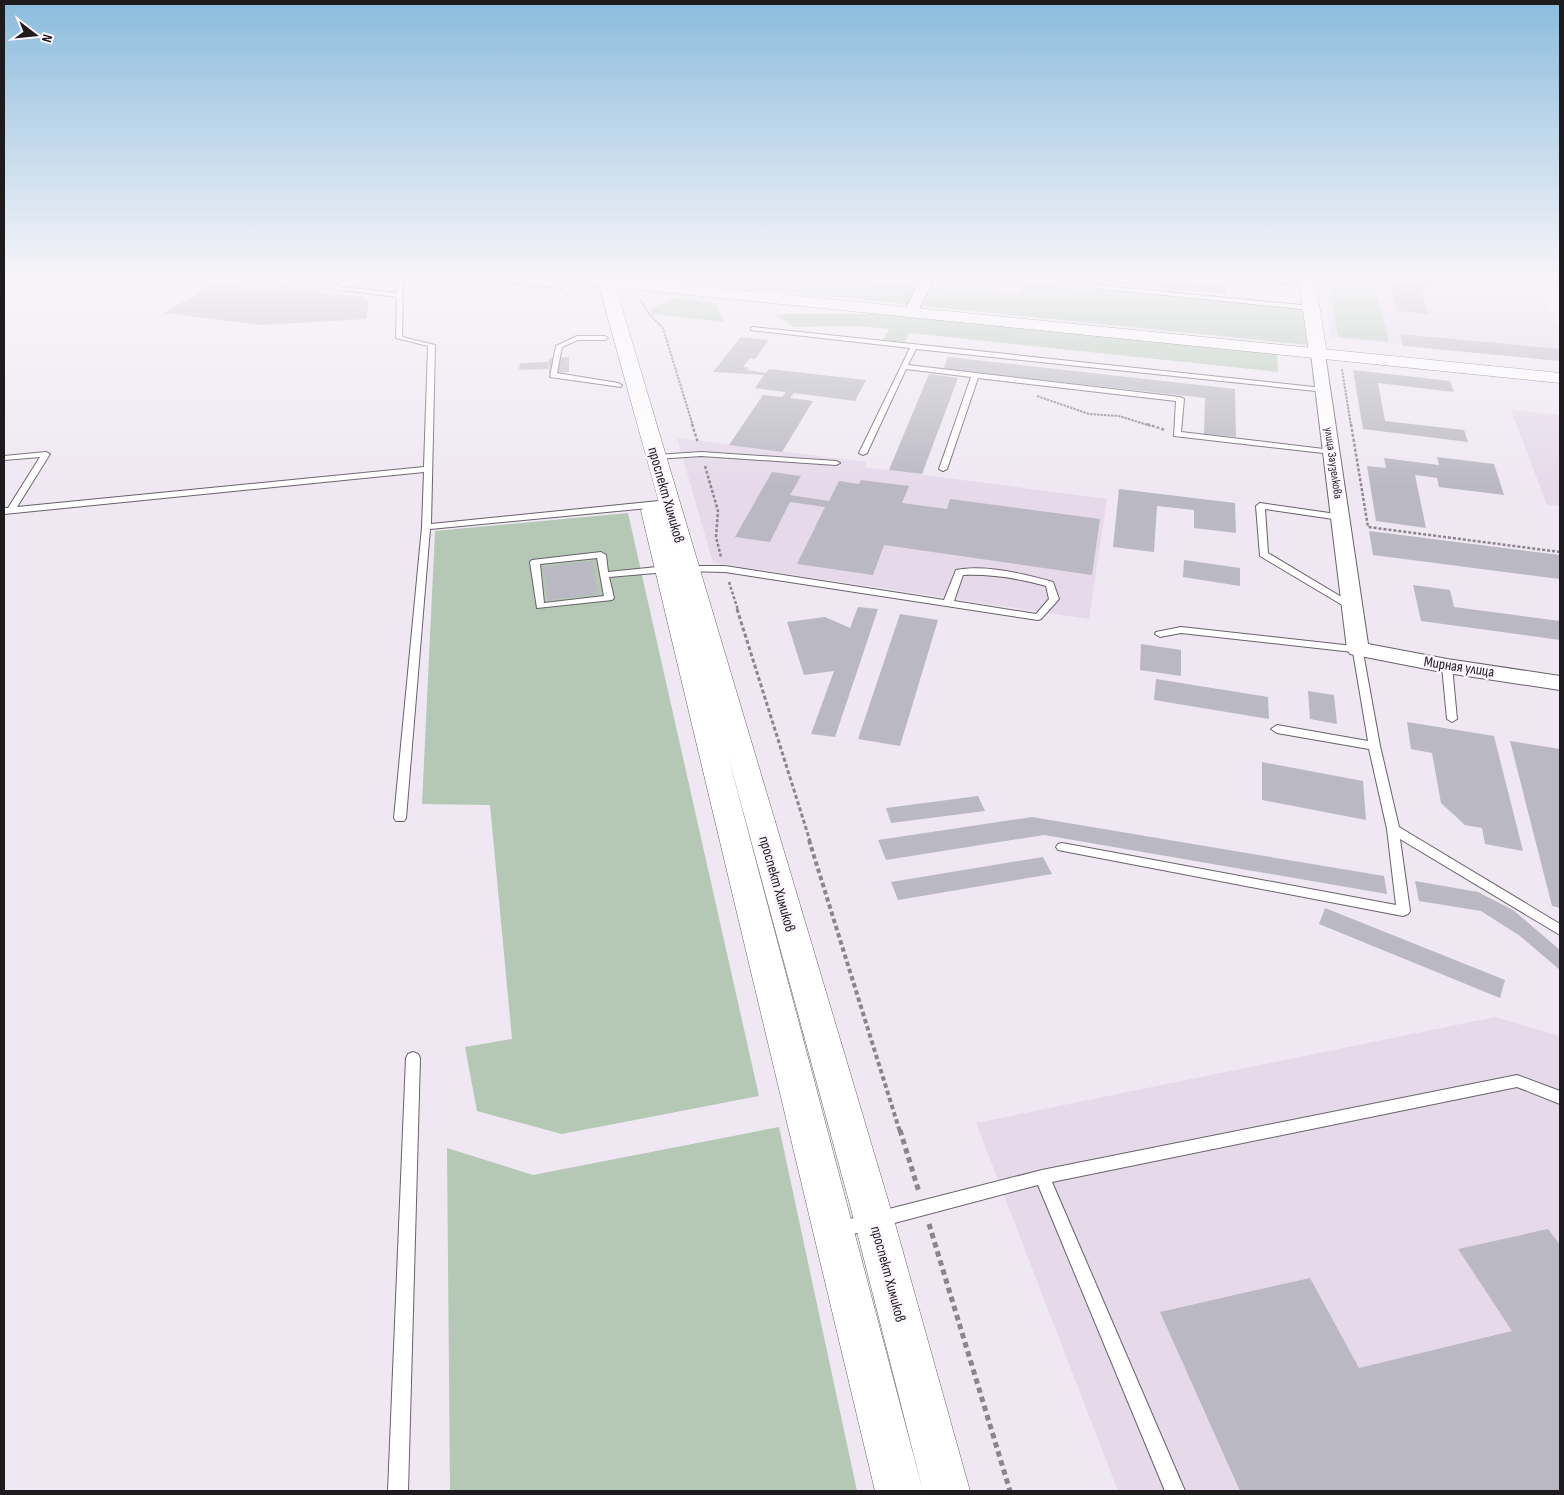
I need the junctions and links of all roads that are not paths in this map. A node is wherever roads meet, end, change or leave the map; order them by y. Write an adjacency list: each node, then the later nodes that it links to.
1 (432, 348): 22 (lane)
2 (559, 348): 15 (lane)
3 (608, 348): 15 (main road, проспект Химиков)
4 (617, 348): 19 (main road, проспект Химиков)
5 (913, 348): 11 (lane)
6 (930, 348): 16 (lane)
7 (1285, 348): 10 (main road)
8 (1288, 348): 10 (main road)
9 (1317, 348): 10 (main road, улица Заузелкова)
10 (1318, 351): 12 (main road); 14 (main road); 16 (street, улица Заузелкова)
11 (904, 366): 13 (lane); 18 (lane)
12 (1560, 371)
13 (976, 375): 17 (lane); 23 (lane)
14 (1560, 378)
15 (618, 385): 24 (main road, проспект Химиков)
16 (1323, 390): 17 (street, улица Заузелкова)
17 (1332, 452): 26 (street, улица Заузелкова)
18 (863, 453)
19 (656, 457): 21 (lane); 24 (main road, проспект Химиков)
20 (4, 458): 25 (lane)
21 (836, 463)
22 (428, 469): 25 (lane); 27 (lane)
23 (944, 469)
24 (660, 504): 27 (lane); 28 (main road, проспект Химиков)
25 (7, 511)
26 (1340, 517): 31 (street, улица Заузелкова); 31 (lane)
27 (426, 527): 39 (lane)
28 (677, 569): 29 (lane); 30 (lane); 46 (main road, проспект Химиков); 47 (main road, проспект Химиков)
29 (604, 575): 29 (lane)
30 (948, 602): 30 (lane)
31 (1352, 607): 33 (street, улица Заузелкова)
32 (1160, 634): 33 (lane)
33 (1358, 649): 34 (street, Мирная улица); 38 (lane)
34 (1447, 666): 35 (street, Мирная улица); 36 (lane)
35 (1560, 682)
36 (1452, 719)
37 (1278, 729): 38 (lane)
38 (1374, 746): 40 (lane)
39 (400, 818)
40 (1393, 829): 41 (lane); 42 (lane)
41 (1062, 847)
42 (1560, 930)
43 (413, 1058): 48 (lane)
44 (1560, 1098): 45 (lane)
45 (1042, 1177): 46 (lane); 51 (lane)
46 (874, 1220): 47 (lane); 50 (main road, проспект Химиков)
47 (834, 1231): 49 (main road, проспект Химиков)
48 (398, 1491)
49 (899, 1491)
50 (947, 1491)
51 (1175, 1491)

